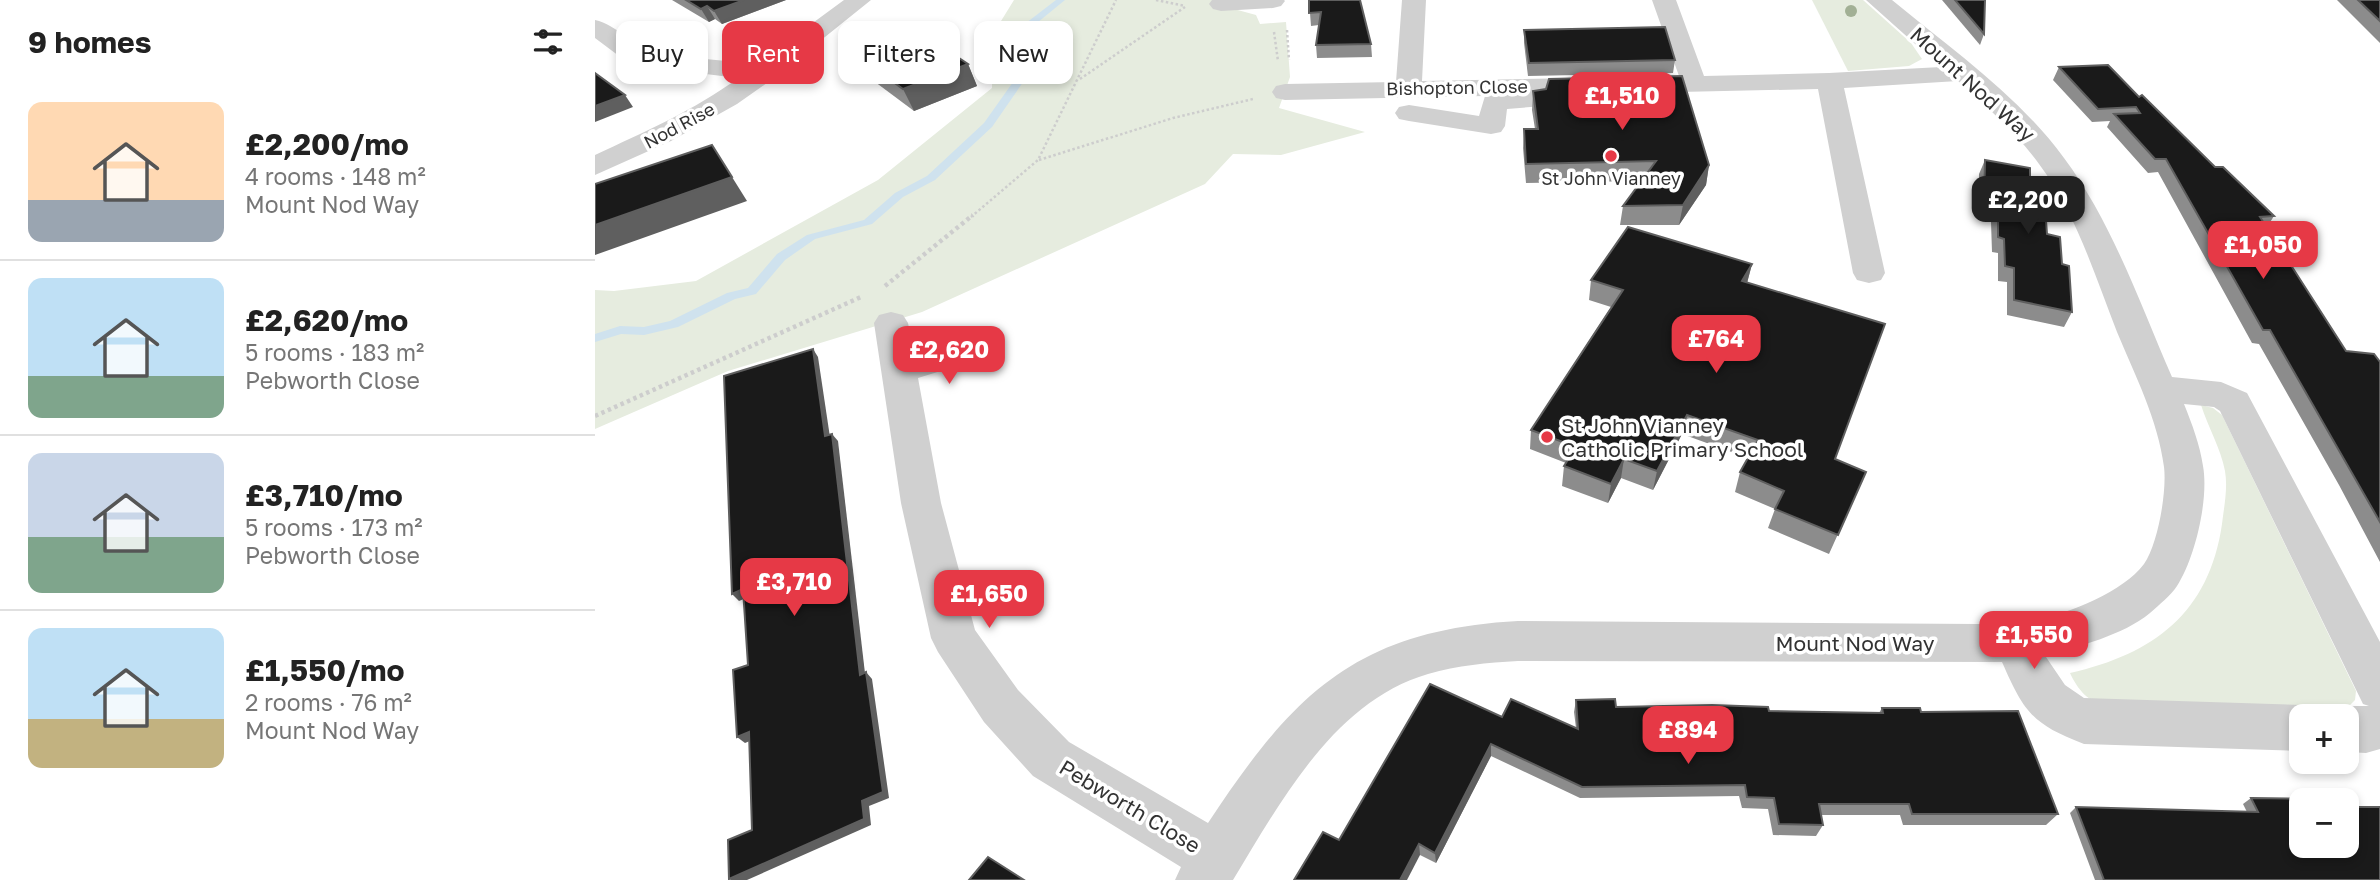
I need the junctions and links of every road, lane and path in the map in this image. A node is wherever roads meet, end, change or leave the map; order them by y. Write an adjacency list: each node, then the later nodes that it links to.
1 (859, 0): 10 (street, Nod Rise)
2 (1116, 0): 13 (path)
3 (1156, 0): 13 (path)
4 (1414, 0): 19 (street)
5 (1664, 0): 15 (street)
6 (1878, 0): 12 (street, Mount Nod Way)
7 (1221, 4): 8 (street)
8 (1274, 8): 18 (path); 18 (path)
9 (595, 27): 11 (street)
10 (824, 27)
11 (722, 69)
12 (1965, 74): 14 (street, Bishopton Close); 26 (street, Mount Nod Way)
13 (1080, 79): 20 (path)
14 (1829, 80): 15 (street, Bishopton Close); 22 (street)
15 (1694, 83): 17 (street, Bishopton Close)
16 (749, 84): 21 (street, Nod Rise)
17 (1613, 84): 19 (street, Bishopton Close); 19 (street)
18 (1286, 92): 19 (street, Bishopton Close); 20 (path)
19 (1409, 101)
20 (1038, 160): 23 (path)
21 (595, 166)
22 (1869, 273)
23 (879, 302): 25 (street, Pebworth Close); 27 (path)
24 (984, 346): 25 (street)
25 (899, 371): 33 (street, Pebworth Close)
26 (2159, 389): 28 (street, Mount Nod Way); 29 (street)
27 (595, 416)
28 (2016, 642): 31 (street); 33 (street, Mount Nod Way)
29 (2380, 689)
30 (2380, 726): 32 (street)
31 (2289, 728)
32 (2359, 730)
33 (1209, 869)

